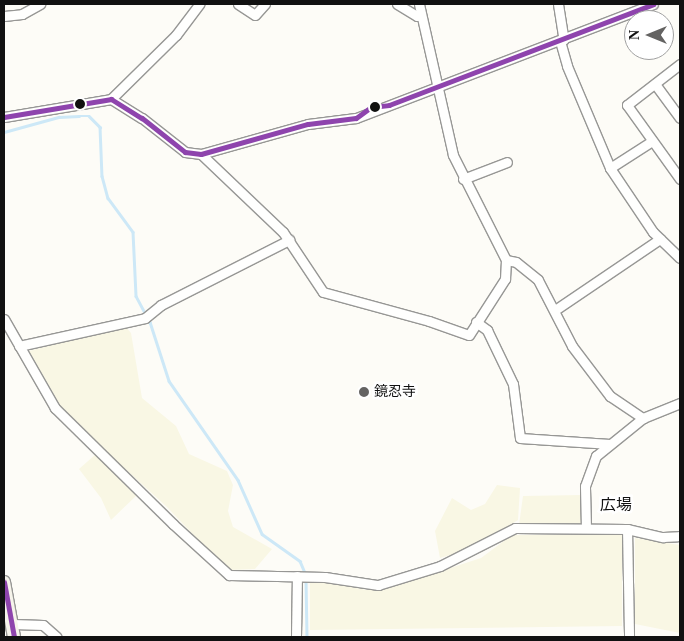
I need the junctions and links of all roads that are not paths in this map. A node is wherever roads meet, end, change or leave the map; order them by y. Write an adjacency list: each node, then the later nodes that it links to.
1 (40, 4): 10 (street)
2 (199, 4): 15 (street)
3 (238, 4): 4 (street)
4 (264, 4)
5 (397, 4): 9 (street)
6 (419, 4): 9 (street)
7 (558, 4): 11 (street)
8 (653, 4): 11 (street)
9 (420, 14): 14 (street)
10 (4, 16)
11 (562, 40): 14 (street); 21 (street)
12 (680, 64): 13 (street)
13 (655, 84): 17 (street); 18 (street)
14 (438, 87): 19 (street); 22 (street)
15 (112, 100): 16 (street); 19 (street)
16 (4, 117)
17 (680, 118)
18 (652, 141): 21 (street); 23 (street)
19 (201, 154): 25 (street)
20 (507, 162): 22 (street)
21 (610, 168): 24 (street)
22 (463, 179): 27 (street)
23 (680, 179)
24 (660, 239): 26 (street); 28 (street)
25 (289, 240): 30 (street); 31 (street)
26 (680, 258)
27 (506, 260): 28 (street); 30 (street)
28 (555, 310): 33 (street)
29 (4, 319): 31 (street)
30 (476, 322): 34 (street)
31 (19, 346): 38 (street)
32 (680, 403): 33 (street)
33 (643, 418): 34 (street)
34 (610, 444): 35 (street)
35 (586, 528): 36 (street); 38 (street)
36 (627, 530): 37 (street); 41 (street)
37 (680, 536)
38 (302, 576): 44 (street)
39 (4, 582): 40 (main road)
40 (13, 624): 42 (main road); 43 (street)
41 (629, 634)
42 (14, 637)
43 (58, 637)
44 (296, 637)

